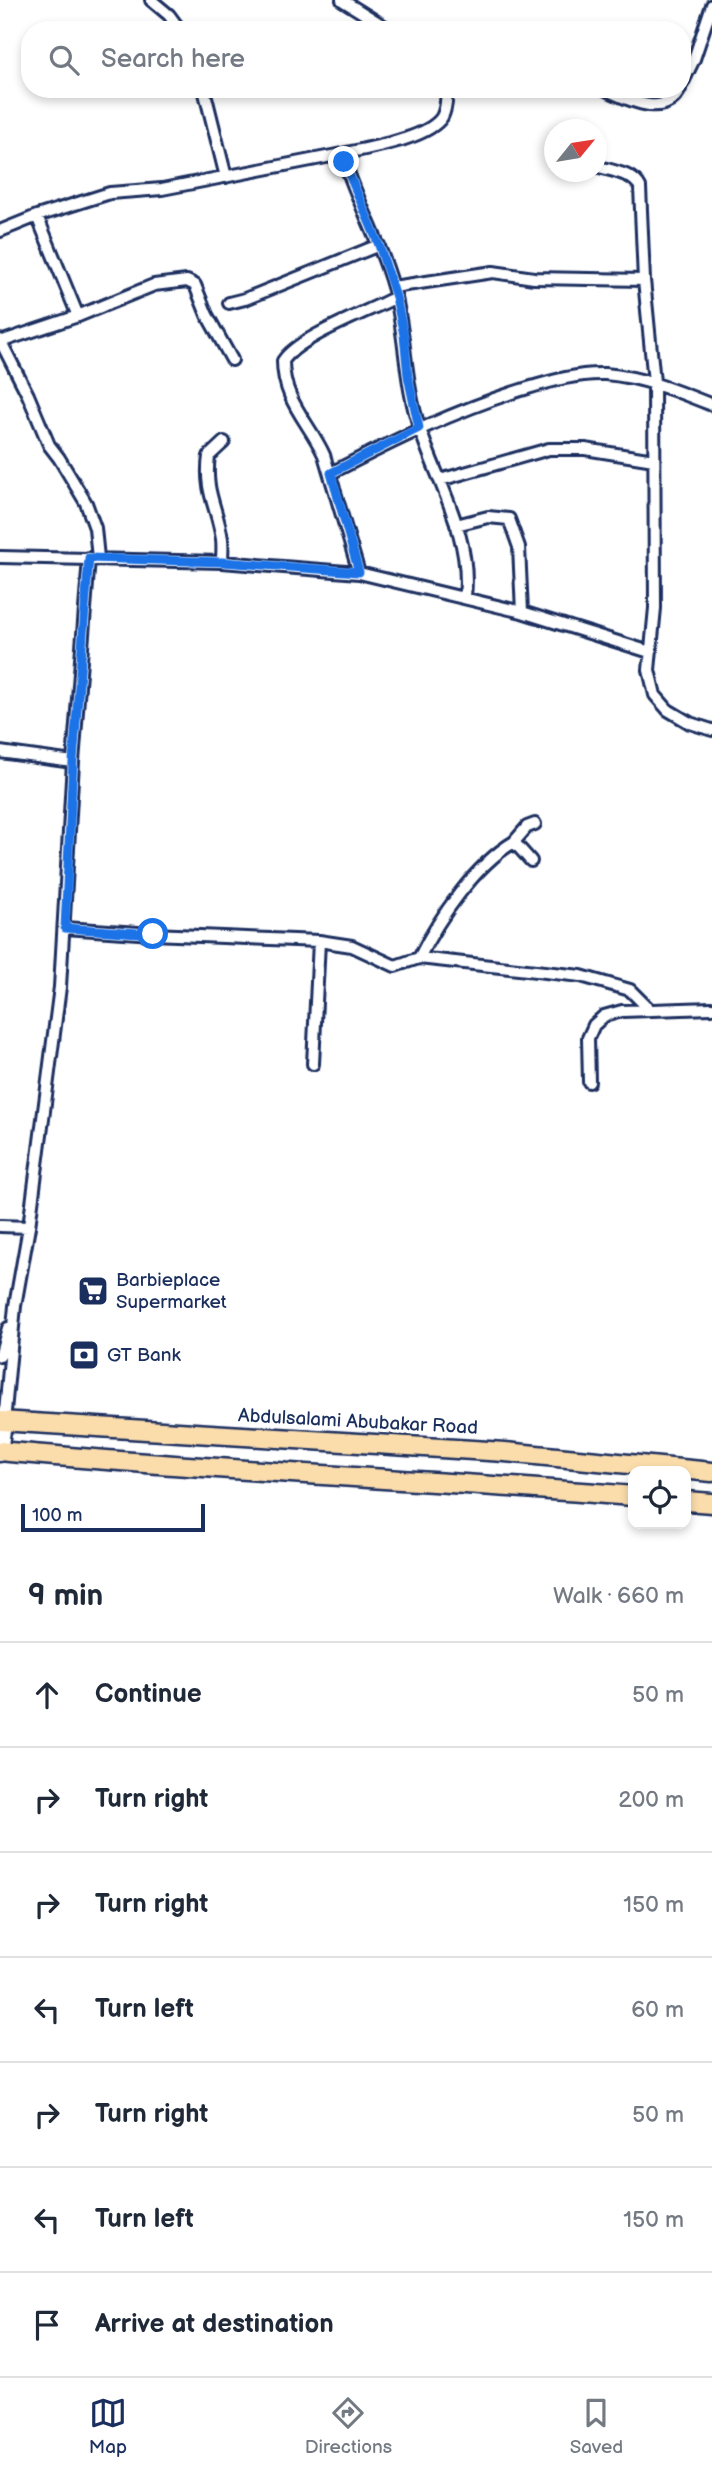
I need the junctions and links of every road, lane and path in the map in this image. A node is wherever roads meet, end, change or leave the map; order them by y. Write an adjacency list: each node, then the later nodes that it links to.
1 (151, 0): 4 (street)
2 (342, 0): 5 (street)
3 (712, 5): 6 (street)
4 (173, 21)
5 (376, 21)
6 (691, 65)
7 (206, 98): 13 (street)
8 (446, 98): 11 (street)
9 (627, 98): 10 (street)
10 (673, 98)
11 (342, 154): 13 (street); 16 (street)
12 (607, 169): 17 (street)
13 (226, 177): 14 (street)
14 (37, 216): 15 (street); 20 (street)
15 (0, 231)
16 (379, 245): 18 (street); 19 (street)
17 (644, 280): 18 (street); 23 (street)
18 (394, 292): 25 (street); 28 (street)
19 (229, 303)
20 (78, 316): 21 (street); 22 (street)
21 (0, 342): 32 (street)
22 (232, 360)
23 (654, 382): 24 (street); 25 (street); 27 (street)
24 (712, 405)
25 (419, 428): 28 (street); 29 (street)
26 (224, 442): 33 (street)
27 (654, 460): 29 (street); 37 (street)
28 (331, 473): 34 (street)
29 (440, 480): 30 (street)
30 (456, 525): 35 (street); 36 (street)
31 (0, 557): 32 (street)
32 (94, 558): 33 (street); 40 (street)
33 (222, 562): 34 (street)
34 (359, 572): 35 (street)
35 (465, 596): 36 (street)
36 (522, 611): 37 (street)
37 (650, 652): 38 (street)
38 (712, 730)
39 (0, 752): 40 (street)
40 (73, 761): 44 (street)
41 (535, 824): 42 (street)
42 (514, 842): 43 (street); 46 (street)
43 (531, 861)
44 (65, 928): 45 (street); 52 (street)
45 (318, 941): 46 (street); 49 (street)
46 (419, 958): 48 (street)
47 (712, 1008): 48 (street)
48 (650, 1010): 50 (street)
49 (313, 1064)
50 (589, 1082)
51 (0, 1226): 52 (street)
52 (29, 1227): 53 (street)
53 (15, 1306): 54 (street); 55 (street)
54 (0, 1356)
55 (2, 1422): 56 (street); 57 (main road, Abdulsalami Abubakar Road)
56 (0, 1452): 58 (main road)
57 (712, 1472)
58 (628, 1496)
59 (691, 1501): 60 (main road)
60 (712, 1503)

